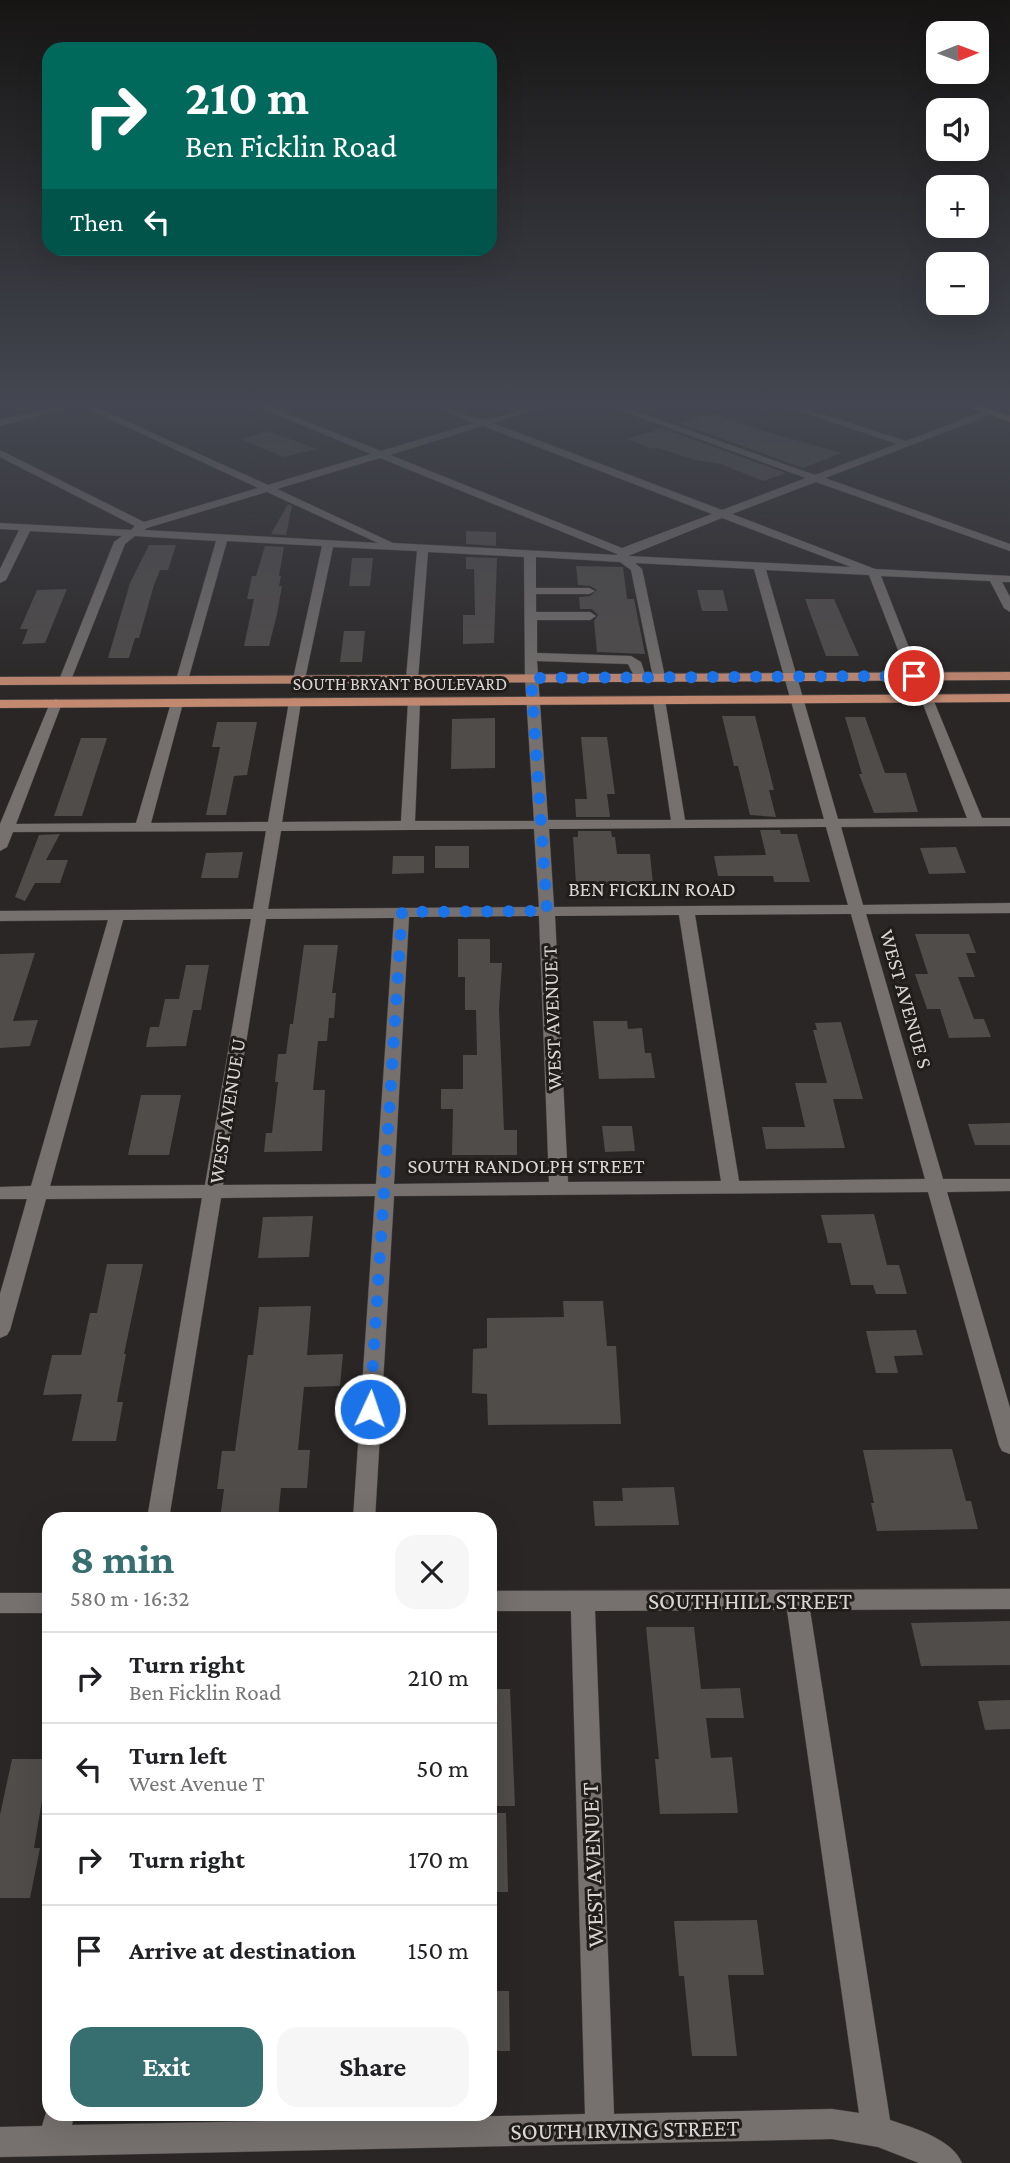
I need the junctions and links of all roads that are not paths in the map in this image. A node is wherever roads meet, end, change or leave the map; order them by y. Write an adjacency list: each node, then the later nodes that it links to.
1 (99, 508): 11 (street)
2 (209, 508): 11 (street)
3 (311, 508): 14 (street)
4 (507, 508): 18 (street)
5 (705, 508): 8 (street)
6 (742, 508): 8 (street)
7 (899, 508): 15 (street)
8 (723, 515): 18 (street); 20 (street)
9 (0, 526): 10 (street)
10 (26, 528): 11 (street); 23 (street)
11 (139, 530): 12 (street); 38 (street)
12 (222, 538): 13 (street); 39 (street)
13 (328, 544): 14 (street); 37 (street)
14 (397, 547): 16 (street)
15 (1010, 548)
16 (423, 549): 17 (street); 35 (street)
17 (530, 554): 18 (street); 24 (street, WEST AVENUE T)
18 (622, 555): 19 (street); 33 (street)
19 (759, 566): 20 (street); 34 (street, WEST AVENUE S)
20 (874, 572): 21 (street); 30 (street)
21 (995, 579): 22 (street); 26 (street)
22 (1010, 579)
23 (0, 580)
24 (530, 591): 25 (street); 27 (street, WEST AVENUE T)
25 (589, 591)
26 (1010, 608)
27 (530, 616): 28 (street); 29 (street, WEST AVENUE T)
28 (590, 616)
29 (531, 657): 32 (street); 36 (street, WEST AVENUE T)
30 (914, 676): 31 (main road, SOUTH BRYANT BOULEVARD); 34 (main road, SOUTH BRYANT BOULEVARD)
31 (1010, 676)
32 (640, 677): 33 (main road, SOUTH BRYANT BOULEVARD); 36 (main road, SOUTH BRYANT BOULEVARD)
33 (659, 677): 34 (main road, SOUTH BRYANT BOULEVARD)
34 (790, 677): 42 (street, WEST AVENUE S)
35 (412, 678): 36 (main road, SOUTH BRYANT BOULEVARD); 37 (main road, SOUTH BRYANT BOULEVARD)
36 (531, 678): 45 (street, WEST AVENUE T)
37 (299, 679): 39 (main road, SOUTH BRYANT BOULEVARD)
38 (65, 680): 39 (main road, SOUTH BRYANT BOULEVARD); 40 (main road, SOUTH BRYANT BOULEVARD)
39 (182, 680)
40 (0, 681)
41 (1010, 698): 43 (main road, SOUTH BRYANT BOULEVARD)
42 (797, 699): 43 (main road, SOUTH BRYANT BOULEVARD); 44 (main road, SOUTH BRYANT BOULEVARD); 53 (street, WEST AVENUE S)
43 (927, 699): 51 (street)
44 (659, 700): 45 (main road, SOUTH BRYANT BOULEVARD); 54 (street)
45 (533, 701): 47 (main road, SOUTH BRYANT BOULEVARD); 55 (street, WEST AVENUE T)
46 (295, 702): 47 (main road, SOUTH BRYANT BOULEVARD); 49 (main road, SOUTH BRYANT BOULEVARD); 57 (street, WEST AVENUE U)
47 (414, 702): 56 (street)
48 (56, 703): 49 (main road, SOUTH BRYANT BOULEVARD); 50 (main road, SOUTH BRYANT BOULEVARD); 58 (street)
49 (177, 703): 59 (street)
50 (0, 704)
51 (976, 822): 52 (street); 53 (street)
52 (1010, 822)
53 (832, 823): 54 (street); 62 (street, WEST AVENUE S)
54 (678, 824): 55 (street)
55 (541, 825): 56 (street); 64 (street, WEST AVENUE T)
56 (408, 826): 57 (street)
57 (274, 827): 59 (street); 66 (street, WEST AVENUE U)
58 (4, 828): 59 (street); 60 (street)
59 (142, 828)
60 (0, 847)
61 (1010, 908): 62 (street, BEN FICKLIN ROAD)
62 (857, 909): 63 (street, BEN FICKLIN ROAD); 70 (street, WEST AVENUE S)
63 (686, 910): 64 (street, BEN FICKLIN ROAD); 71 (street)
64 (547, 911): 65 (street, BEN FICKLIN ROAD); 72 (street, WEST AVENUE T)
65 (402, 912): 66 (street, BEN FICKLIN ROAD); 73 (street)
66 (259, 914): 67 (street, BEN FICKLIN ROAD); 74 (street, WEST AVENUE U)
67 (117, 915): 68 (street, BEN FICKLIN ROAD); 76 (street)
68 (0, 916)
69 (1010, 1185): 70 (street, SOUTH RANDOLPH STREET)
70 (936, 1186): 71 (street, SOUTH RANDOLPH STREET); 78 (street, WEST AVENUE S)
71 (731, 1187): 72 (street, SOUTH RANDOLPH STREET)
72 (559, 1189): 73 (street, SOUTH RANDOLPH STREET)
73 (384, 1190): 74 (street, SOUTH RANDOLPH STREET); 80 (street)
74 (213, 1191): 76 (street, SOUTH RANDOLPH STREET); 79 (street, WEST AVENUE U)
75 (0, 1193): 76 (street, SOUTH RANDOLPH STREET)
76 (39, 1193): 77 (street)
77 (0, 1330)
78 (1010, 1445)
79 (159, 1512)
80 (364, 1512)
81 (1010, 1599): 82 (street, SOUTH HILL STREET)
82 (797, 1600): 84 (street, SOUTH HILL STREET); 90 (street)
83 (497, 1601): 84 (street, SOUTH HILL STREET)
84 (583, 1601): 89 (street, WEST AVENUE T)
85 (42, 1602): 86 (street)
86 (0, 1603)
87 (325, 2125): 88 (street, SOUTH IRVING STREET); 89 (street, SOUTH IRVING STREET)
88 (57, 2127): 91 (street, SOUTH IRVING STREET)
89 (600, 2129): 90 (street, SOUTH IRVING STREET)
90 (876, 2130): 92 (street, SOUTH IRVING STREET)
91 (0, 2142)
92 (947, 2163)

